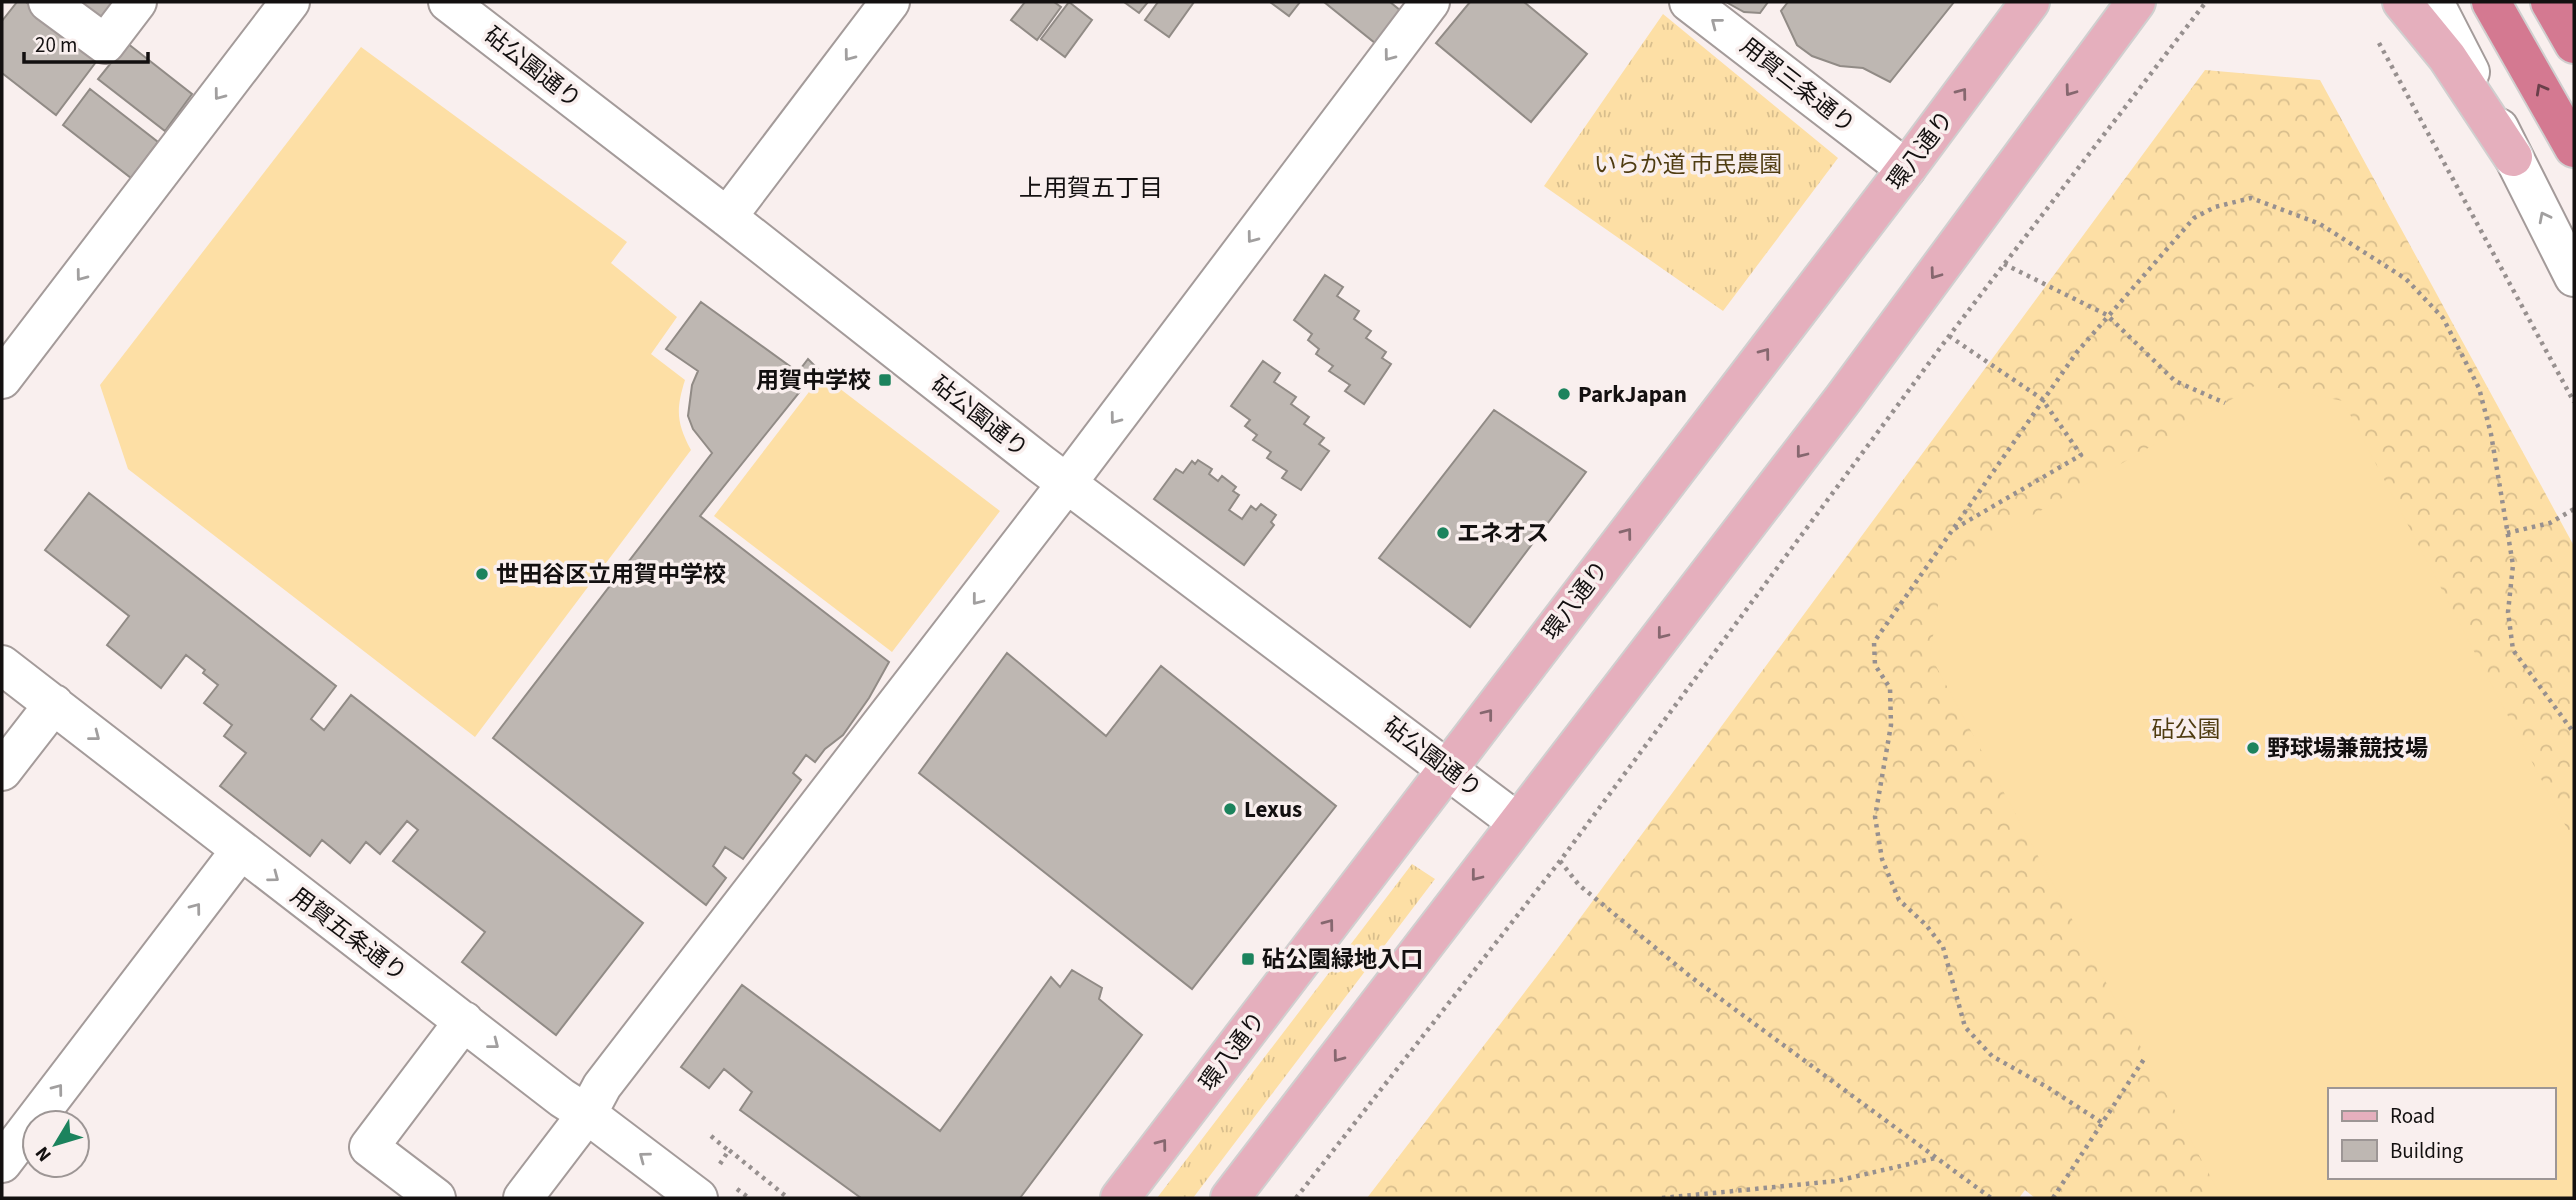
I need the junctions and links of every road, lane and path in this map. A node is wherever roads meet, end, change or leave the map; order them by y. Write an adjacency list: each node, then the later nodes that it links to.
1 (48, 2): 2 (street)
2 (137, 2)
3 (290, 2): 27 (street, one-way to 27)
4 (448, 2): 22 (street, 砧公園通り)
5 (890, 2): 22 (street, one-way to 22)
6 (1430, 2): 31 (street, one-way to 31)
7 (1689, 2): 21 (street, 用賀三条通り, one-way to 7)
8 (2030, 2): 21 (main road, 環八通り, one-way to 8)
9 (2136, 2): 16 (main road)
10 (2147, 2): 16 (main road)
11 (2206, 2): 23 (path)
12 (2402, 2): 20 (main road)
13 (2434, 2): 20 (street)
14 (2491, 2): 19 (highway, one-way to 14)
15 (2550, 2): 18 (highway)
16 (2110, 36): 40 (main road, one-way to 40)
17 (2377, 38): 29 (path)
18 (2574, 44)
19 (2574, 148)
20 (2513, 156): 24 (street, one-way to 20)
21 (1906, 169): 38 (main road, 環八通り, one-way to 21)
22 (727, 216): 31 (street, 砧公園通り)
23 (2004, 264): 25 (path); 26 (path)
24 (2574, 277)
25 (2107, 315): 28 (path); 30 (path); 34 (path)
26 (1949, 336): 28 (path); 42 (path)
27 (3, 376)
28 (2042, 399): 33 (path); 33 (path)
29 (2574, 402)
30 (2225, 403)
31 (1068, 483): 38 (street, 砧公園通り); 45 (street, one-way to 45)
32 (2574, 509): 34 (path)
33 (1950, 532): 46 (path)
34 (2507, 533): 37 (path)
35 (2, 665): 36 (street, 用賀五条通り)
36 (54, 704): 39 (street); 41 (street, 用賀五条通り, one-way to 41)
37 (2574, 733)
38 (1447, 768): 40 (street, 砧公園通り); 54 (main road, 環八通り, one-way to 38)
39 (2, 771)
40 (1517, 822): 55 (main road, one-way to 55)
41 (240, 851): 43 (street, 用賀五条通り, one-way to 43); 49 (street, one-way to 41)
42 (1560, 862): 48 (path); 56 (path)
43 (464, 1021): 45 (street, 用賀五条通り, one-way to 45); 51 (street)
44 (2146, 1056): 46 (path)
45 (587, 1114): 50 (street, 用賀五条通り, one-way to 45); 52 (street)
46 (2101, 1122): 59 (path)
47 (711, 1136): 53 (path)
48 (1936, 1158): 57 (path); 58 (path)
49 (2, 1163)
50 (707, 1185): 53 (path)
51 (436, 1198)
52 (523, 1198)
53 (788, 1198)
54 (1120, 1198)
55 (1230, 1198)
56 (1296, 1198)
57 (1662, 1198)
58 (1991, 1198)
59 (2053, 1198)

